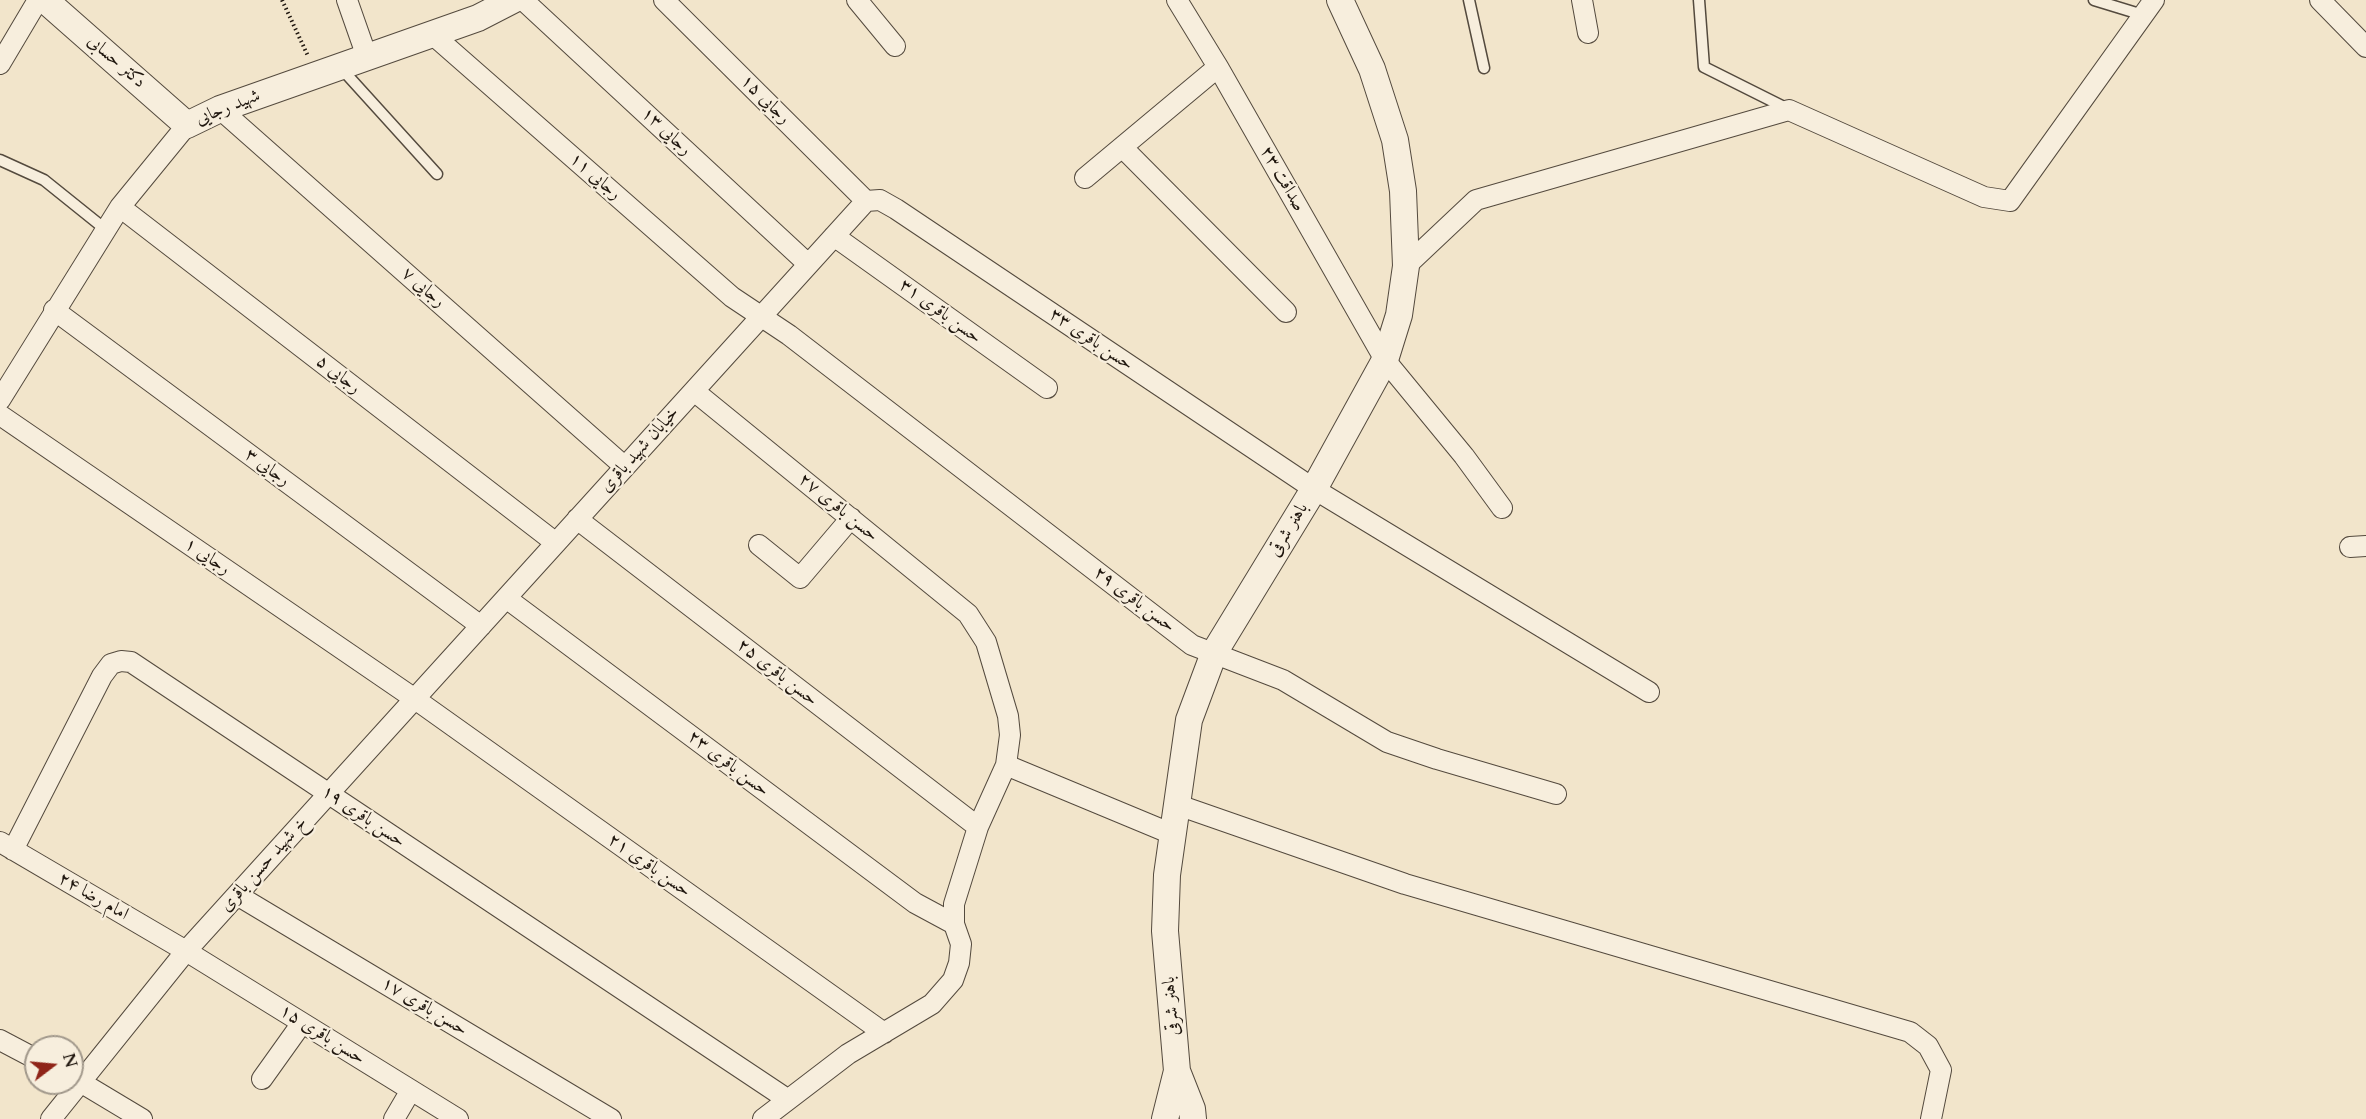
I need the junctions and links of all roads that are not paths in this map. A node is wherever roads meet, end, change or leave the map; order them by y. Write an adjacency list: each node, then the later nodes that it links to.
1 (38, 0): 21 (street)
2 (45, 0): 27 (street, دکتر حسابی)
3 (347, 0): 20 (street)
4 (513, 0): 17 (street, شهید رجایی)
5 (523, 0): 36 (street, رجایی ۱۳)
6 (664, 0): 32 (street, رجایی ۱۵)
7 (857, 0): 18 (street)
8 (1177, 0): 22 (street, صداقت ۲۳)
9 (1340, 0): 37 (street, باهنر شرقی)
10 (1468, 0): 23 (lane)
11 (1582, 0): 16 (street)
12 (1699, 0): 26 (lane)
13 (2094, 0): 15 (lane)
14 (2320, 0): 19 (street)
15 (2148, 8): 26 (street)
16 (1588, 33)
17 (432, 34): 20 (street, شهید رجایی); 40 (street, رجایی ۱۱)
18 (895, 46)
19 (2366, 47)
20 (367, 57): 24 (street, شهید رجایی)
21 (0, 64)
22 (1218, 68): 28 (street); 41 (street, صداقت ۲۳)
23 (1484, 68)
24 (328, 71): 25 (street, شهید رجایی); 30 (lane)
25 (220, 109): 27 (street, شهید رجایی); 46 (street, رجایی ۷)
26 (1789, 110): 37 (street)
27 (187, 125): 33 (street, شهید رجایی)
28 (1122, 147): 31 (street); 39 (street)
29 (0, 159): 34 (lane)
30 (437, 174)
31 (1085, 178)
32 (866, 201): 35 (street, خیابان شهید باقری); 47 (street, حسن باقری ۳۳)
33 (120, 207): 34 (street, شهید رجایی); 51 (street, رجایی ۵)
34 (105, 229): 38 (street, شهید رجایی)
35 (834, 236): 36 (street, خیابان شهید باقری); 42 (street, حسن باقری ۳۱)
36 (808, 264): 40 (street, خیابان شهید باقری)
37 (1406, 266): 41 (street, باهنر شرقی)
38 (54, 310): 44 (street, شهید رجایی); 54 (street, رجایی ۳)
39 (1286, 312)
40 (761, 316): 43 (street, خیابان شهید باقری); 55 (street, حسن باقری ۲۹)
41 (1385, 360): 47 (street, باهنر شرقی); 48 (street, صداقت ۲۳)
42 (1047, 388)
43 (694, 391): 46 (street, خیابان شهید باقری); 49 (street, حسن باقری ۲۷)
44 (0, 400)
45 (0, 415): 57 (street, رجایی ۱)
46 (625, 467): 50 (street, خیابان شهید باقری)
47 (1314, 489): 55 (street, باهنر شرقی); 56 (street, حسن باقری ۳۳)
48 (1502, 508)
49 (851, 518): 52 (street); 58 (street, حسن باقری ۲۷)
50 (577, 519): 51 (street, خیابان شهید باقری); 62 (street, حسن باقری ۲۵)
51 (556, 543): 53 (street, خیابان شهید باقری)
52 (759, 545)
53 (506, 598): 54 (street, خیابان شهید باقری); 66 (street, حسن باقری ۲۳)
54 (481, 626): 57 (street, خیابان شهید باقری)
55 (1214, 653): 60 (street, حسن باقری ۲۹); 61 (street, باهنر شرقی)
56 (1649, 692)
57 (415, 699): 59 (street, خ شهید حسن باقری); 69 (street, حسن باقری ۲۱)
58 (1006, 765): 62 (street); 63 (street)
59 (328, 794): 64 (street, حسن باقری ۱۹); 65 (street, خ شهید حسن باقری); 78 (street, حسن باقری ۱۹)
60 (1556, 794)
61 (1178, 804): 63 (street, باهنر شرقی); 87 (street)
62 (978, 827): 66 (street)
63 (1172, 834): 73 (street, باهنر شرقی)
64 (7, 846): 67 (street, امام رضا ۲۴)
65 (237, 895): 67 (street, خ شهید حسن باقری); 83 (street, حسن باقری ۱۷)
66 (954, 924): 69 (street)
67 (186, 951): 68 (street, حسن باقری ۱۵); 72 (street)
68 (302, 1023): 74 (street); 76 (street, حسن باقری ۱۵)
69 (884, 1033): 78 (street)
70 (0, 1040): 71 (street)
71 (24, 1053)
72 (84, 1071)
73 (1177, 1071): 85 (street, باهنر شرقی); 86 (street, باهنر شرقی)
74 (262, 1079)
75 (84, 1085): 80 (street)
76 (411, 1090): 81 (street); 82 (street, حسن باقری ۱۵)
77 (66, 1095): 79 (street)
78 (787, 1099): 84 (street)
79 (51, 1119)
80 (142, 1119)
81 (394, 1119)
82 (458, 1119)
83 (611, 1119)
84 (763, 1119)
85 (1165, 1119)
86 (1193, 1119)
87 (1931, 1119)

